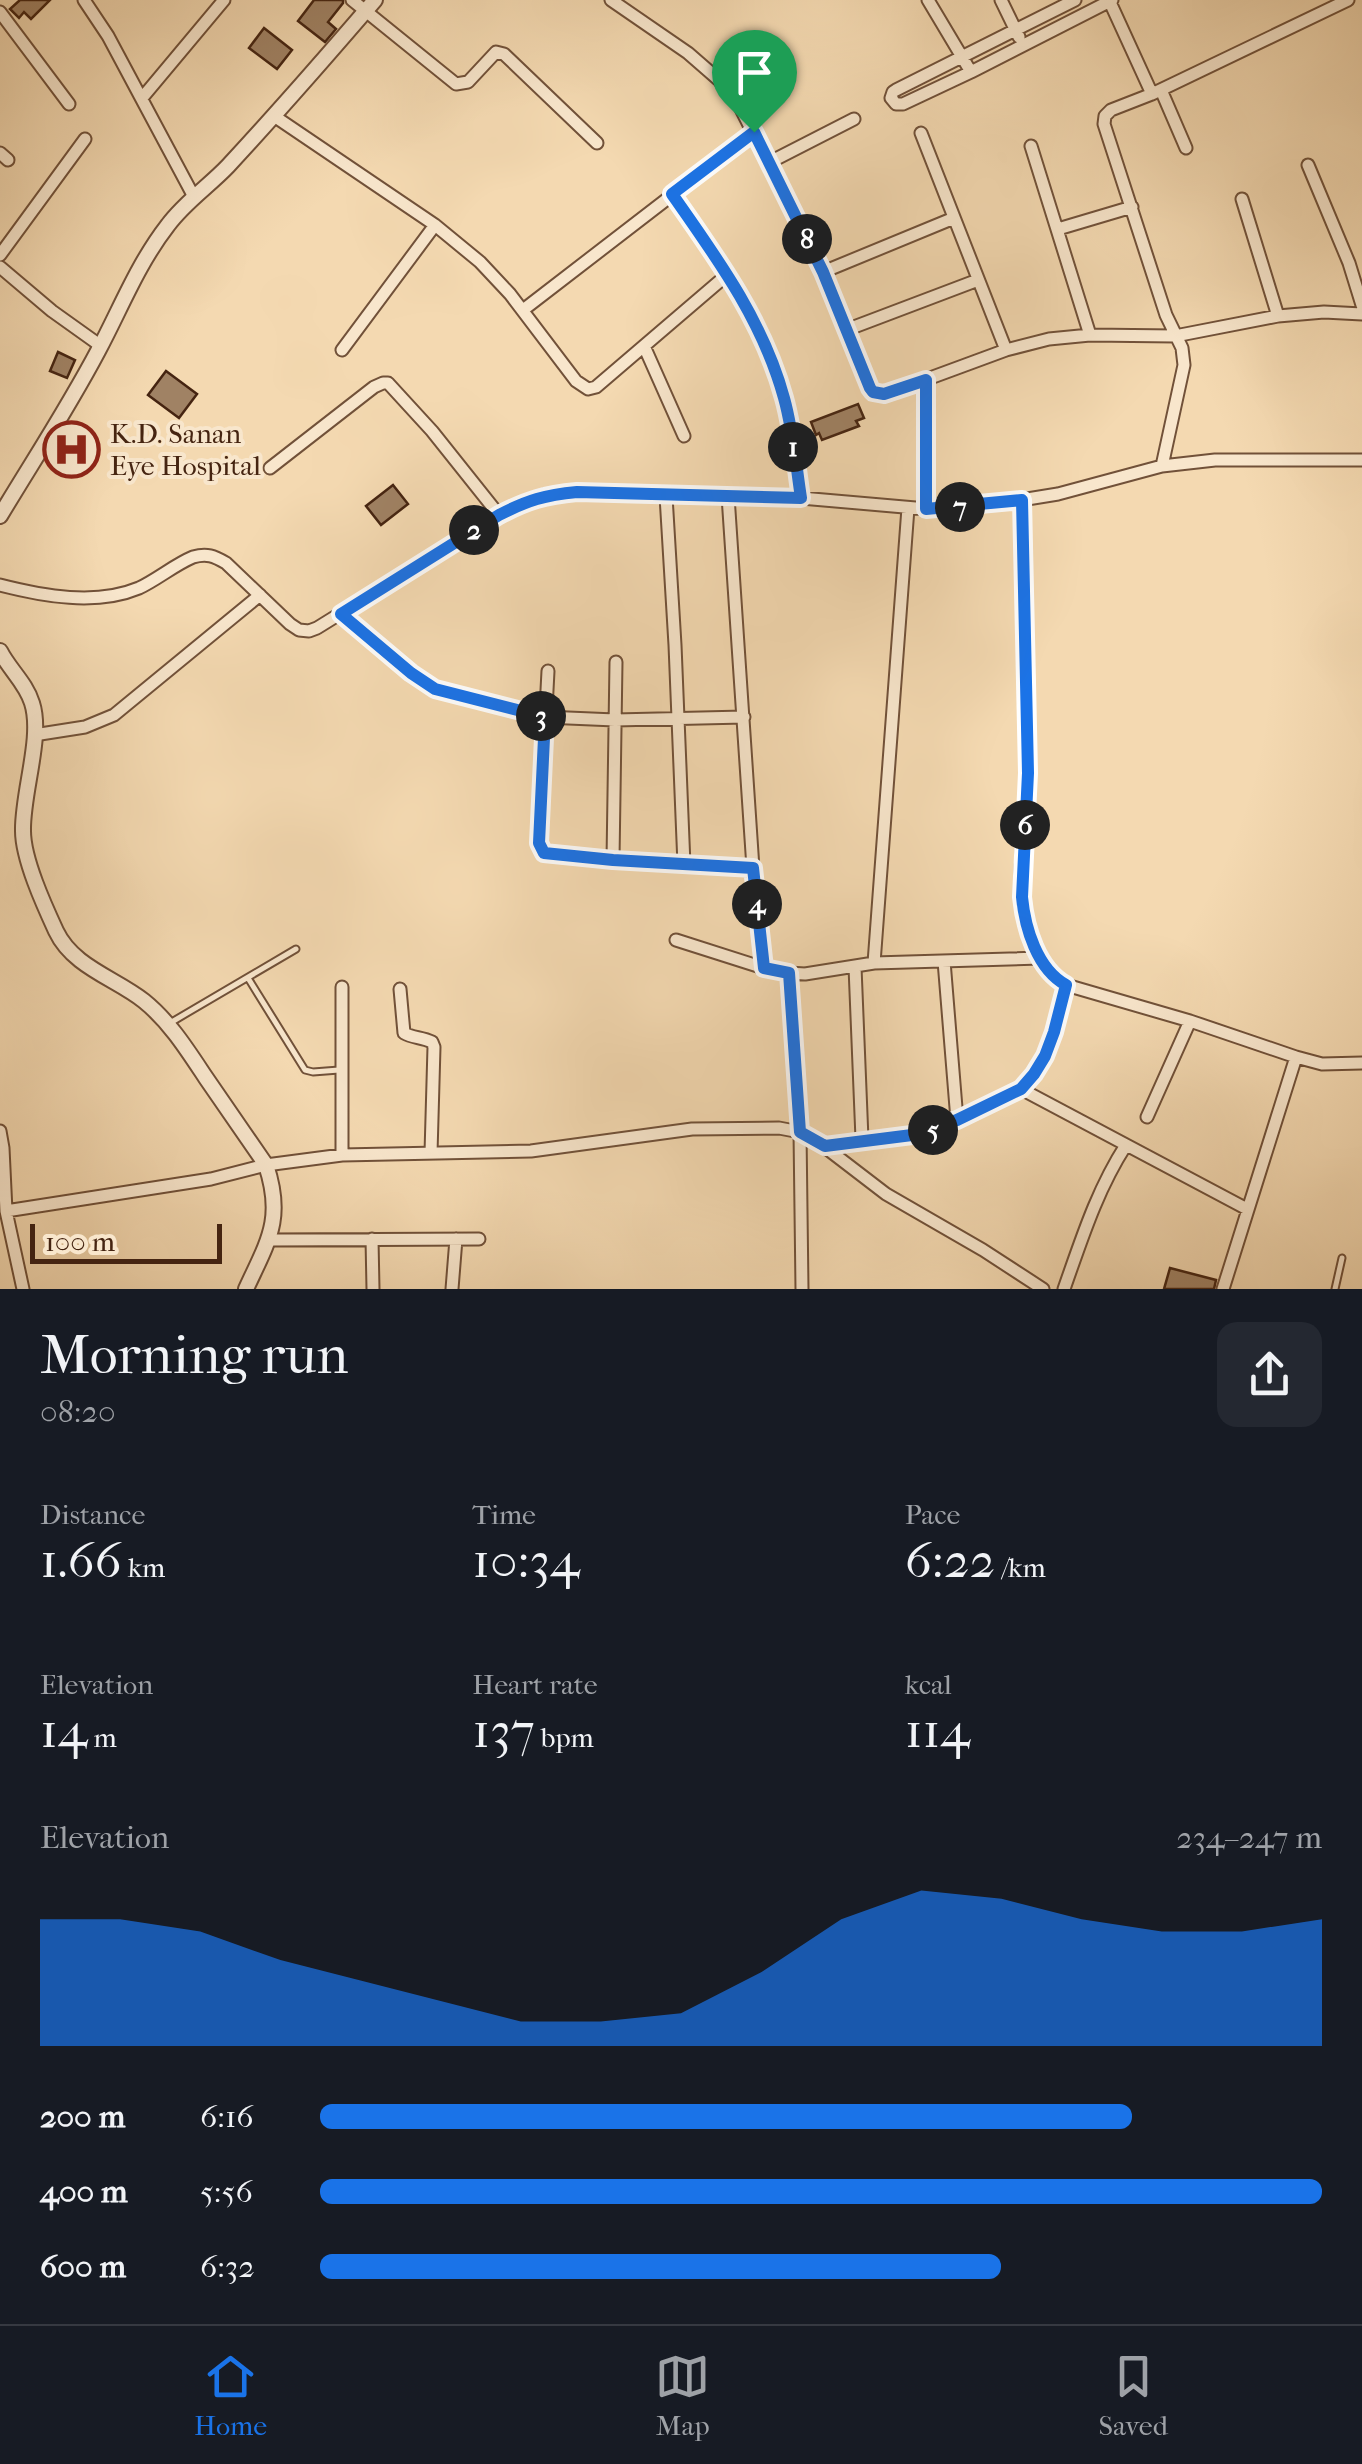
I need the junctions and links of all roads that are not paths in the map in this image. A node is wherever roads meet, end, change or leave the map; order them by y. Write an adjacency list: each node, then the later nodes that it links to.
1 (84, 0): 17 (street)
2 (224, 0): 17 (street)
3 (352, 0): 10 (street)
4 (612, 0): 21 (street)
5 (928, 0): 14 (street)
6 (1001, 0): 12 (street)
7 (1076, 0): 12 (street)
8 (1110, 0): 13 (street); 16 (street)
9 (1348, 0): 16 (street)
10 (370, 5): 19 (street); 24 (street)
11 (2, 19): 18 (street)
12 (1016, 30): 13 (street); 14 (street)
13 (1024, 45): 15 (street)
14 (962, 57): 15 (street); 15 (street)
15 (970, 72)
16 (1157, 92): 26 (street); 32 (street)
17 (142, 98): 30 (street)
18 (69, 104)
19 (274, 116): 30 (street); 34 (street)
20 (854, 119): 27 (street)
21 (754, 132): 27 (street); 29 (street)
22 (921, 134): 33 (street)
23 (85, 139): 36 (street)
24 (597, 143)
25 (1031, 146): 35 (street)
26 (1186, 148)
27 (770, 162): 38 (street)
28 (1308, 166): 41 (street)
29 (672, 194): 39 (street); 42 (street)
30 (194, 197): 48 (street)
31 (1242, 199): 44 (street)
32 (1132, 207): 35 (street); 47 (street)
33 (954, 218): 38 (street); 40 (street)
34 (435, 226): 42 (street); 50 (street)
35 (1058, 229): 46 (street)
36 (0, 255)
37 (0, 268): 48 (street)
38 (823, 272): 45 (street)
39 (728, 274): 49 (street); 59 (street)
40 (978, 280): 45 (street); 51 (street)
41 (1362, 305)
42 (522, 310): 49 (street)
43 (1362, 314): 44 (street)
44 (1278, 316): 47 (street)
45 (846, 330): 52 (street)
46 (1090, 335): 47 (street); 51 (street)
47 (1176, 336): 55 (street)
48 (100, 346): 64 (street)
49 (644, 346): 53 (street)
50 (342, 350)
51 (1006, 350): 52 (street)
52 (926, 380): 62 (street)
53 (684, 436)
54 (1362, 460): 55 (street)
55 (1162, 466): 60 (street)
56 (270, 468): 63 (street)
57 (666, 496): 58 (street); 63 (street); 73 (street)
58 (728, 496): 59 (street); 72 (street)
59 (801, 498): 61 (street)
60 (1022, 500): 62 (street); 81 (street)
61 (908, 508): 62 (street); 83 (street)
62 (926, 509)
63 (499, 515): 67 (street)
64 (0, 516)
65 (0, 585): 66 (street)
66 (260, 595): 67 (street); 75 (street)
67 (341, 614): 71 (street)
68 (0, 651): 75 (street)
69 (616, 662): 74 (street)
70 (548, 670): 71 (street)
71 (545, 717): 74 (street); 76 (street)
72 (744, 717): 73 (street); 78 (street)
73 (679, 719): 74 (street); 77 (street)
74 (615, 720): 76 (street)
75 (34, 734): 92 (street)
76 (613, 860): 77 (street)
77 (684, 865): 78 (street)
78 (753, 868): 84 (street)
79 (676, 940): 84 (street)
80 (296, 950): 87 (lane)
81 (1040, 958): 82 (street); 88 (street)
82 (944, 961): 83 (street); 98 (street)
83 (874, 963): 85 (street)
84 (764, 968): 86 (street)
85 (855, 968): 86 (street); 101 (street)
86 (789, 973): 100 (street)
87 (248, 978): 92 (lane); 95 (lane)
88 (1066, 985): 91 (street); 96 (street)
89 (342, 987): 95 (street)
90 (400, 988): 104 (street)
91 (1190, 1022): 93 (street); 97 (street)
92 (168, 1025): 106 (street)
93 (1296, 1057): 94 (street); 107 (street)
94 (1362, 1064)
95 (342, 1070): 105 (street)
96 (1021, 1089): 98 (street); 102 (street)
97 (1147, 1117)
98 (957, 1120): 101 (street)
99 (0, 1132): 108 (street)
100 (800, 1132): 103 (street); 104 (street); 118 (street)
101 (862, 1139): 103 (street)
102 (1126, 1145): 107 (street); 120 (street)
103 (825, 1146): 119 (street)
104 (431, 1153): 105 (street)
105 (342, 1155): 106 (street)
106 (266, 1166): 108 (street); 112 (street)
107 (1247, 1209): 121 (street)
108 (6, 1210): 114 (street)
109 (372, 1239): 110 (street); 112 (street); 116 (street)
110 (456, 1239): 111 (street); 117 (street)
111 (479, 1239)
112 (269, 1240): 115 (street)
113 (1342, 1258): 122 (lane)
114 (23, 1289)
115 (246, 1289)
116 (373, 1289)
117 (452, 1289)
118 (802, 1289)
119 (1043, 1289)
120 (1064, 1289)
121 (1223, 1289)
122 (1335, 1289)

